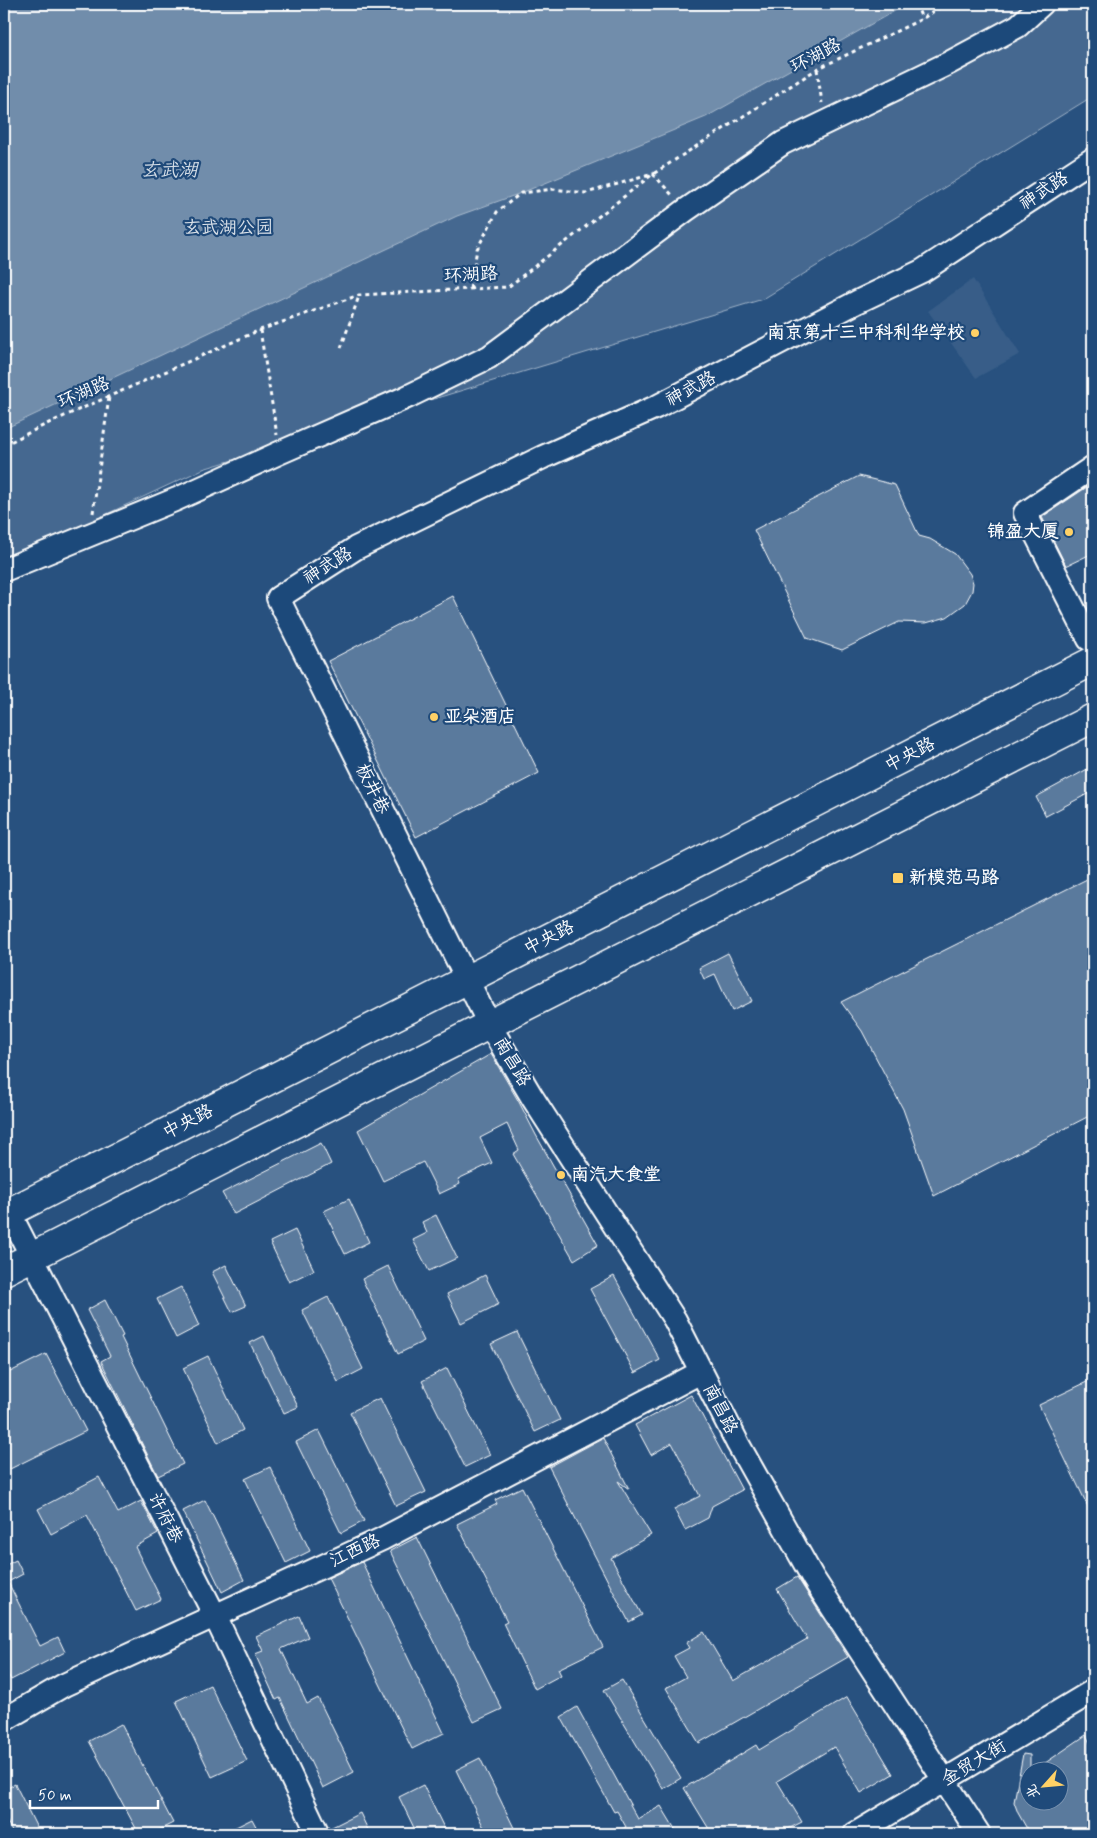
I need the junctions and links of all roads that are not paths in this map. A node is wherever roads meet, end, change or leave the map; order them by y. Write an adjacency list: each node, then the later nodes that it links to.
1 (1042, 4): 4 (street)
2 (1093, 159): 5 (street, 神武路)
3 (1093, 467): 6 (street)
4 (4, 570)
5 (278, 598): 8 (street, 板井巷)
6 (1091, 650): 8 (main road, 中央路)
7 (1093, 718): 9 (main road)
8 (466, 980): 9 (street, 南昌路); 10 (main road, 中央路)
9 (490, 1026): 11 (main road); 13 (street, 南昌路)
10 (6, 1212): 11 (street, 许府巷)
11 (31, 1256): 12 (main road); 14 (street, 许府巷)
12 (4, 1270)
13 (701, 1372): 14 (street, 江西路); 17 (street, 南昌路)
14 (215, 1616): 16 (street, 江西路); 18 (street, 许府巷)
15 (1093, 1691): 17 (street, 金贸大街)
16 (4, 1720)
17 (944, 1780): 19 (street, 金贸大街); 20 (street, 南昌路)
18 (318, 1834)
19 (855, 1834)
20 (979, 1834)

